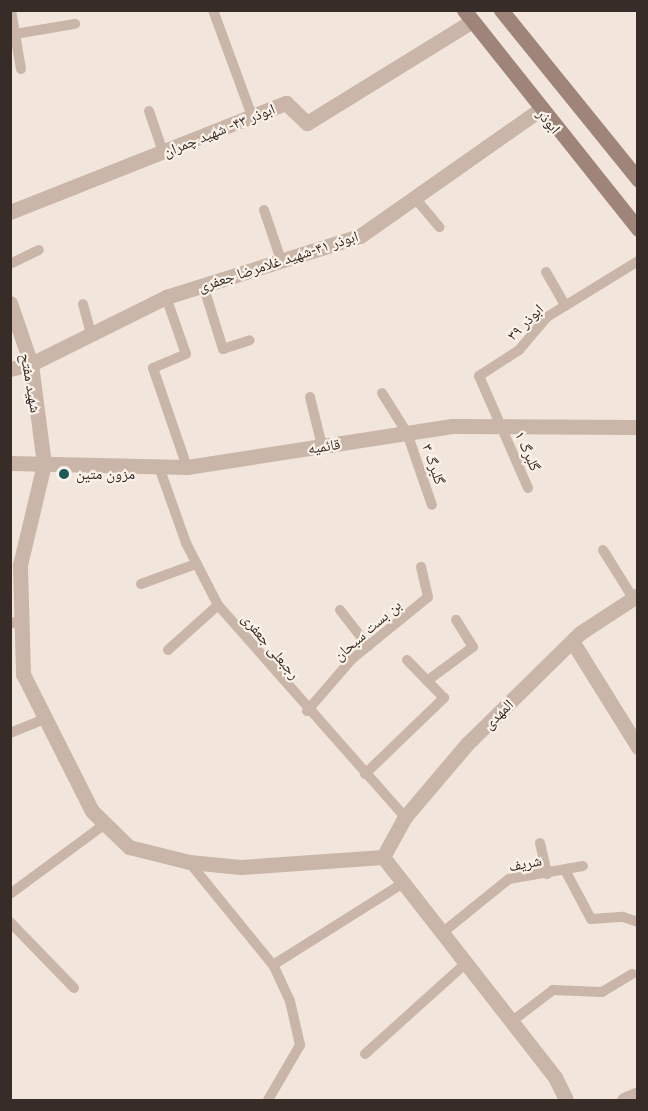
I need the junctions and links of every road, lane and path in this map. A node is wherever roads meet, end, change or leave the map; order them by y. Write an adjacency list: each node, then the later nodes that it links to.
1 (11, 10): 6 (lane)
2 (213, 10): 10 (lane)
3 (501, 10): 12 (main road)
4 (468, 16): 8 (main road, ابوذر); 10 (street, ابوذر ۴۳- شهید چمران)
5 (75, 24): 6 (lane)
6 (15, 34): 7 (lane)
7 (21, 69)
8 (539, 110): 13 (street, ابوذر ۴۱-شهید غلامرضا جعفری); 17 (main road, ابوذر)
9 (149, 111): 11 (lane)
10 (252, 116): 11 (street, ابوذر ۴۳- شهید چمران)
11 (163, 152): 15 (street, ابوذر ۴۳- شهید چمران)
12 (638, 179)
13 (415, 198): 16 (lane); 19 (street, ابوذر ۴۱-شهید غلامرضا جعفری)
14 (264, 210): 19 (lane)
15 (10, 212)
16 (439, 227)
17 (638, 229)
18 (39, 250): 21 (lane)
19 (281, 260): 23 (street, ابوذر ۴۱-شهید غلامرضا جعفری)
20 (638, 261): 27 (lane, ابوذر ۳۹)
21 (10, 264)
22 (546, 272): 27 (lane)
23 (203, 285): 24 (street, ابوذر ۴۱-شهید غلامرضا جعفری); 29 (lane)
24 (166, 297): 28 (street, ابوذر ۴۱-شهید غلامرضا جعفری); 41 (lane)
25 (10, 303): 30 (street, شهید مفتح)
26 (83, 304): 28 (lane)
27 (566, 306): 34 (lane, ابوذر ۳۹)
28 (91, 334): 30 (street, ابوذر ۴۱-شهید غلامرضا جعفری)
29 (250, 340)
30 (31, 364): 31 (street, ابوذر ۴۱-شهید غلامرضا جعفری); 39 (street, شهید مفتح)
31 (10, 369)
32 (382, 393): 36 (lane, گلبرگ ۳)
33 (310, 397): 37 (lane)
34 (501, 426): 35 (street, قائمیه); 36 (street, قائمیه); 42 (lane, گلبرگ ۱)
35 (638, 427)
36 (407, 433): 37 (street, قائمیه); 43 (lane, گلبرگ ۳)
37 (322, 446): 41 (street, قائمیه)
38 (10, 463): 39 (street, قائمیه)
39 (44, 464): 40 (street, قائمیه); 44 (street)
40 (159, 466): 41 (street, قائمیه); 46 (lane, رجبعلی جعفری)
41 (187, 467)
42 (528, 488)
43 (432, 505)
44 (17, 550): 53 (street)
45 (603, 550): 49 (lane)
46 (196, 564): 48 (lane); 50 (lane, رجبعلی جعفری)
47 (421, 567): 55 (lane, بن بست سبحان)
48 (141, 584)
49 (635, 596): 54 (street, المهدی)
50 (218, 605): 56 (lane); 59 (lane, رجبعلی جعفری)
51 (340, 610): 55 (lane)
52 (456, 620): 58 (lane)
53 (16, 621): 60 (street)
54 (572, 641): 62 (street); 64 (street, المهدی)
55 (369, 646): 59 (lane, بن بست سبحان)
56 (168, 650)
57 (407, 660): 58 (lane)
58 (427, 681): 63 (lane)
59 (307, 711): 63 (lane, رجبعلی جعفری)
60 (44, 720): 61 (lane); 65 (street)
61 (10, 733)
62 (638, 747)
63 (365, 774): 64 (lane, رجبعلی جعفری)
64 (405, 817): 67 (street, المهدی)
65 (105, 824): 68 (street); 73 (lane)
66 (540, 843): 71 (lane)
67 (383, 857): 68 (street); 72 (street)
68 (189, 862): 78 (lane)
69 (583, 866): 70 (lane)
70 (565, 870): 71 (lane, شریف); 75 (lane, شریف)
71 (547, 874): 76 (lane, شریف)
72 (403, 883): 76 (street); 78 (lane)
73 (10, 894)
74 (10, 922): 80 (lane)
75 (638, 922)
76 (442, 933): 77 (street)
77 (466, 963): 81 (street); 82 (lane)
78 (273, 965): 84 (lane)
79 (632, 974): 81 (lane)
80 (74, 988)
81 (511, 1022): 85 (street)
82 (365, 1054)
83 (638, 1094): 86 (street)
84 (268, 1101)
85 (566, 1101)
86 (624, 1101)

